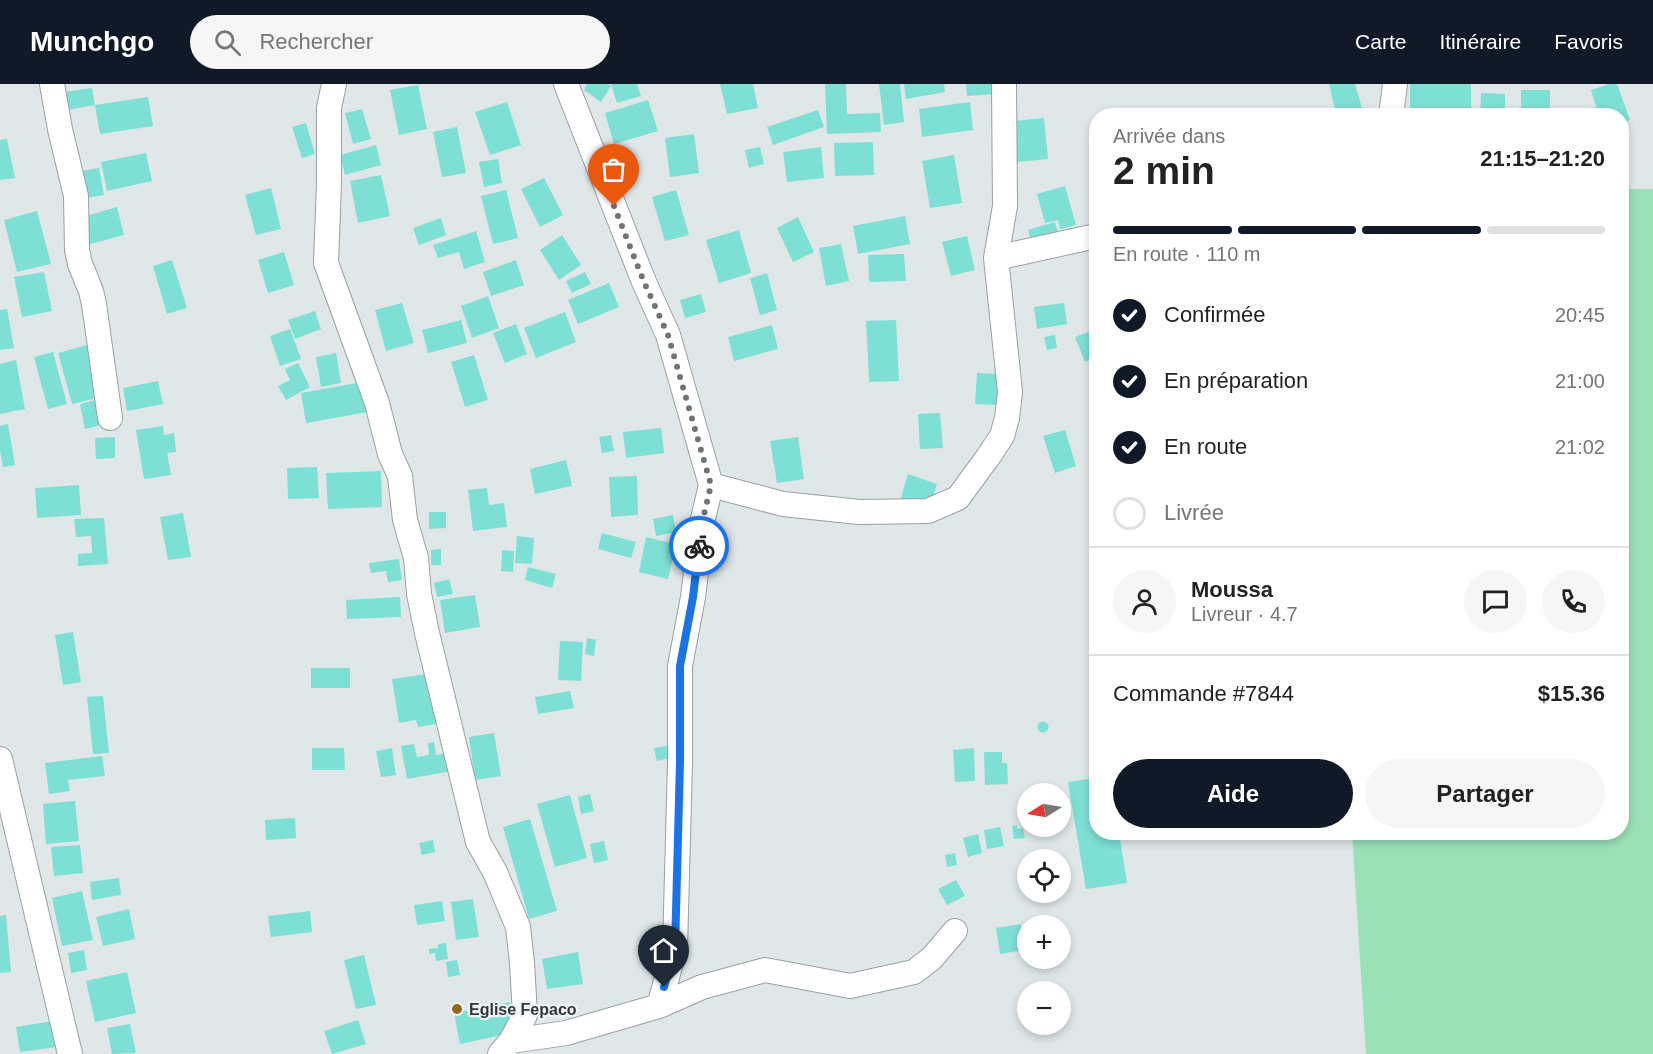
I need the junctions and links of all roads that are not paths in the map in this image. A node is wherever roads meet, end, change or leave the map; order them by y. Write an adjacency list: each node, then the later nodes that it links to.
1 (52, 84): 9 (street)
2 (334, 84): 14 (street)
3 (566, 84): 10 (street)
4 (1004, 84): 8 (street)
5 (1395, 84): 6 (street)
6 (1392, 108)
7 (1089, 238): 8 (street)
8 (996, 258): 10 (street)
9 (110, 418)
10 (711, 485): 13 (street)
11 (0, 759): 15 (street)
12 (955, 931): 13 (street)
13 (659, 1006): 14 (street)
14 (506, 1047)
15 (70, 1054)

